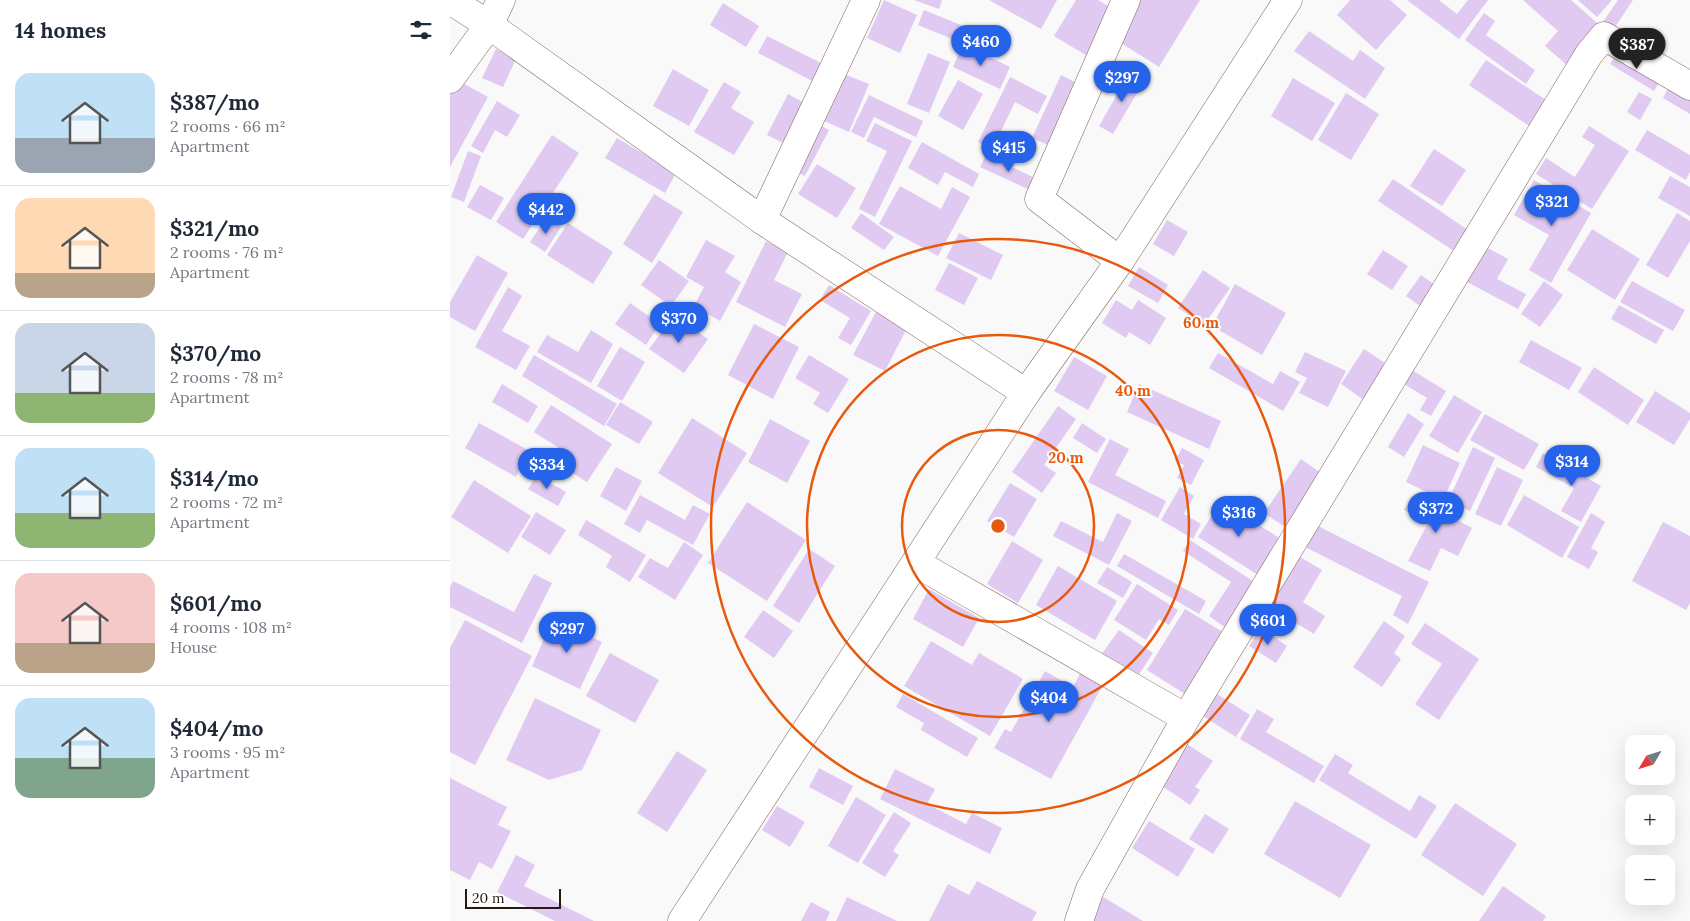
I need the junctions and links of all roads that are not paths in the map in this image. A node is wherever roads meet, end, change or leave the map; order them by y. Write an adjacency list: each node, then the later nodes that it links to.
1 (450, 0): 6 (street)
2 (501, 0): 6 (street)
3 (866, 0): 9 (street)
4 (1126, 0): 10 (street)
5 (1288, 0): 10 (street)
6 (489, 25): 7 (street); 9 (street)
7 (450, 79)
8 (1690, 86): 13 (street)
9 (762, 220): 11 (street)
10 (1120, 261): 11 (street)
11 (1026, 393): 12 (street)
12 (916, 563): 13 (street); 14 (street)
13 (1186, 718): 15 (street)
14 (682, 921)
15 (1079, 921)

